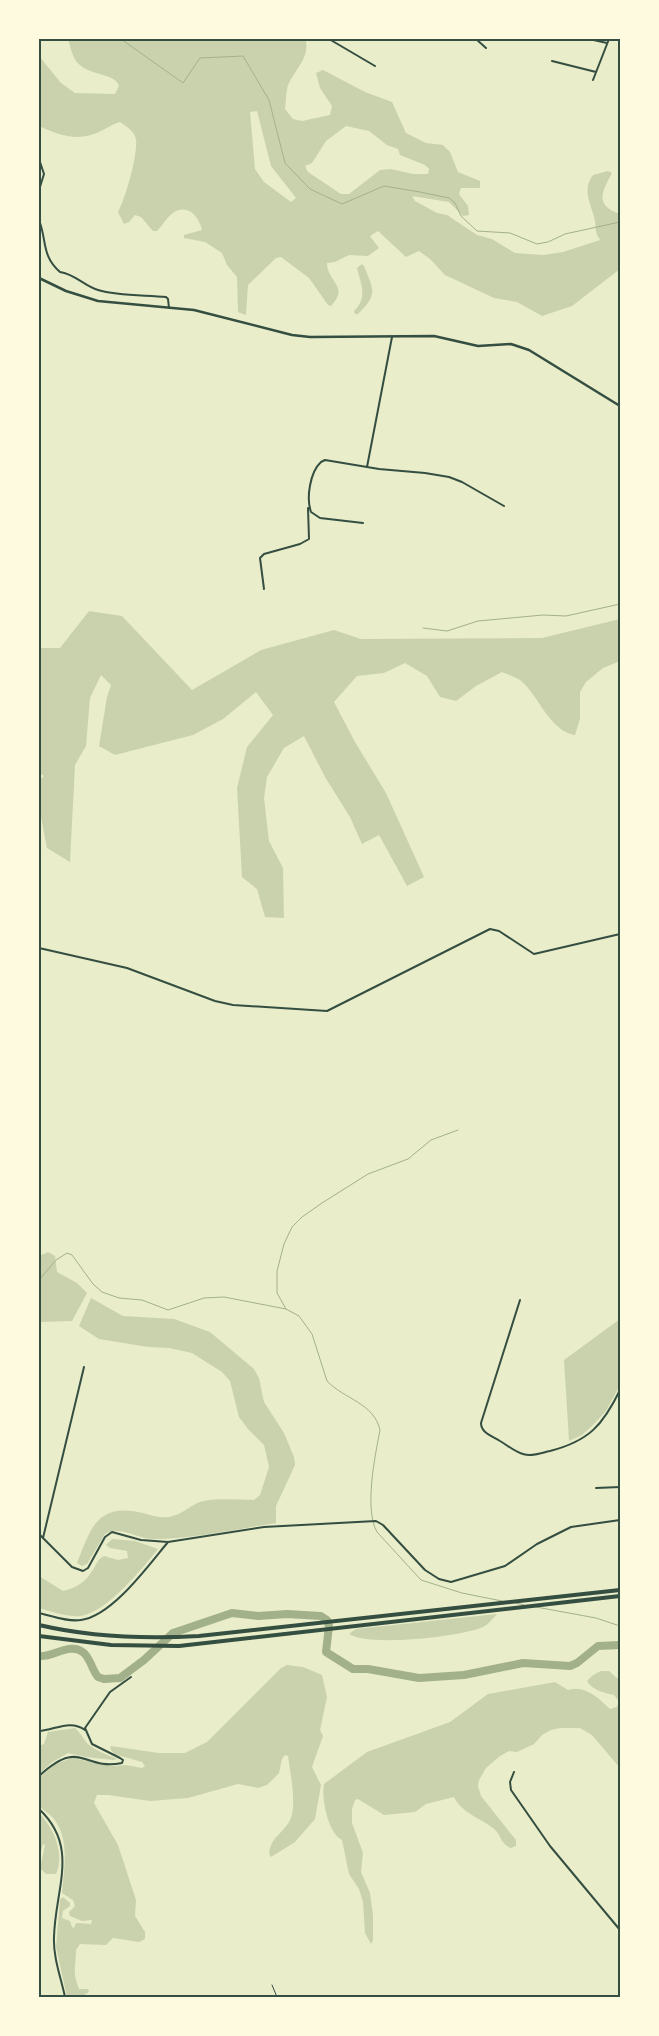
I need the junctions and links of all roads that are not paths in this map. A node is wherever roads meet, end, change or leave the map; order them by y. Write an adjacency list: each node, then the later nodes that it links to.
1 (329, 39): 8 (street)
2 (476, 39): 6 (street)
3 (588, 39): 5 (street)
4 (609, 39): 5 (street)
5 (607, 43): 9 (street)
6 (486, 48)
7 (552, 61): 9 (street)
8 (375, 66)
9 (596, 72): 10 (street)
10 (593, 80)
11 (39, 159): 12 (street)
12 (39, 190)
13 (39, 220): 15 (street)
14 (39, 278): 15 (street)
15 (169, 308): 16 (street)
16 (392, 337): 17 (street); 18 (street)
17 (620, 406)
18 (367, 467): 19 (street); 20 (street)
19 (308, 504): 21 (street); 22 (street)
20 (504, 506)
21 (363, 524)
22 (264, 590)
23 (620, 934): 24 (street)
24 (39, 948)
25 (520, 1300): 27 (street)
26 (84, 1367): 32 (street)
27 (620, 1390)
28 (620, 1487): 29 (street)
29 (596, 1488)
30 (620, 1520): 33 (street)
31 (39, 1534): 32 (street)
32 (43, 1538): 33 (street)
33 (168, 1542): 36 (street)
34 (620, 1590): 37 (highway)
35 (620, 1596): 38 (highway)
36 (39, 1613)
37 (39, 1625)
38 (39, 1636)
39 (132, 1677): 40 (street)
40 (85, 1730): 41 (street); 43 (street)
41 (39, 1731)
42 (514, 1772): 45 (street)
43 (39, 1776)
44 (39, 1809): 47 (street)
45 (620, 1930)
46 (272, 1985): 48 (lane)
47 (65, 1997)
48 (277, 1997)

